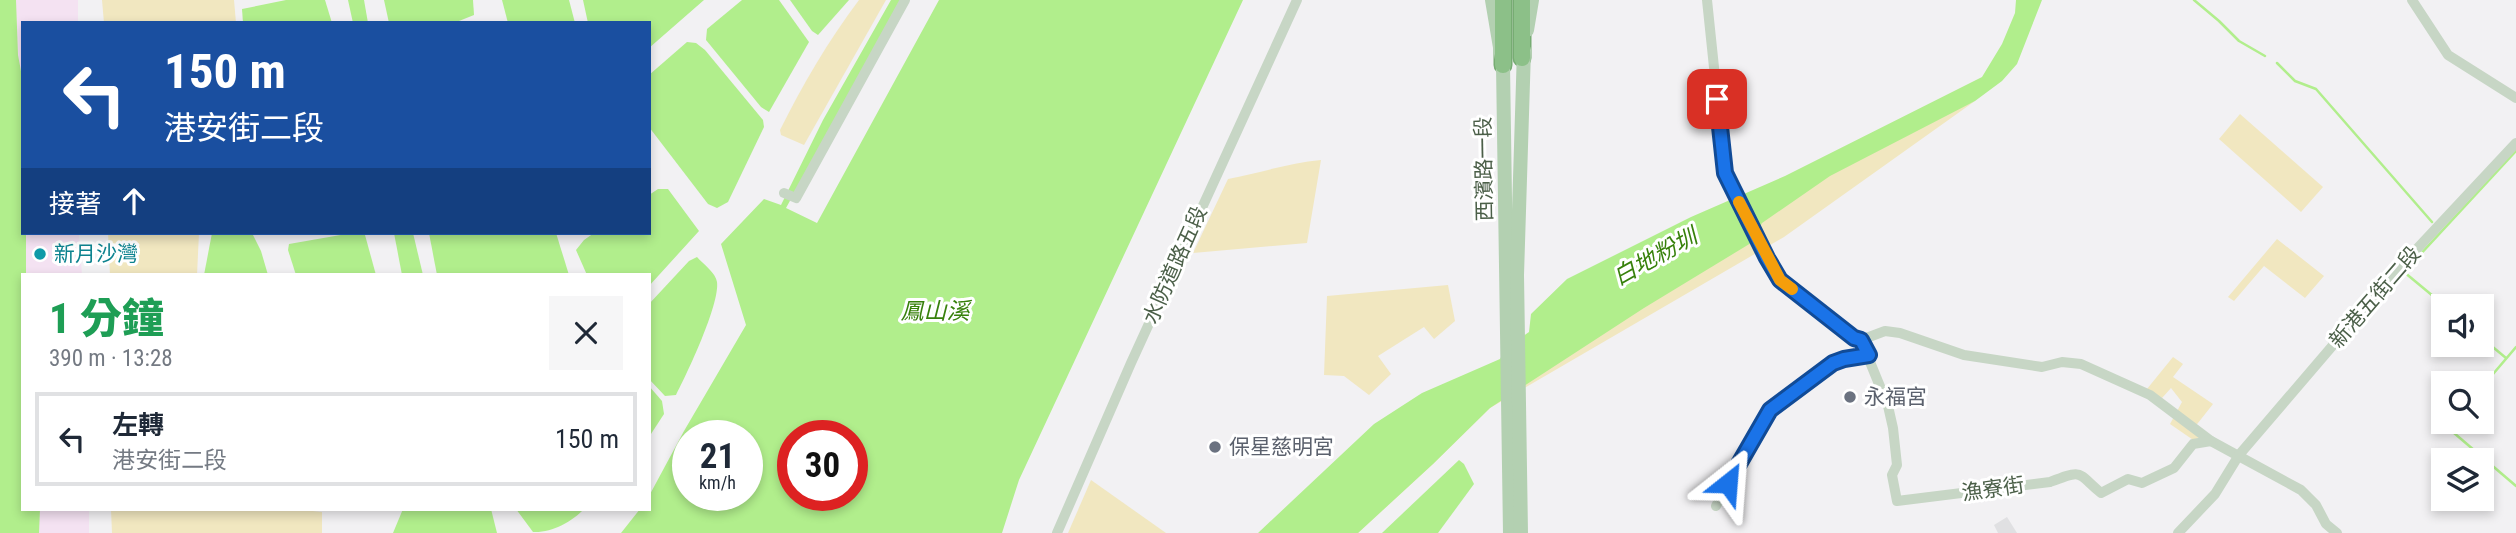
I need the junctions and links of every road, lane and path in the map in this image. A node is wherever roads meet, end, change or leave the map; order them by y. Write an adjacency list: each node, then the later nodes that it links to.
1 (905, 0): 13 (street)
2 (1297, 0): 20 (street, 水防道路五段)
3 (1492, 0): 10 (main road, 西濱路一段)
4 (1503, 0): 10 (highway)
5 (1522, 0): 9 (highway)
6 (1532, 0): 9 (main road, 西濱路一段)
7 (1707, 0): 15 (street)
8 (2412, 0): 11 (street)
9 (1522, 58): 14 (main road, 西濱路一段)
10 (1503, 65): 14 (main road, 西濱路一段)
11 (2516, 97)
12 (2516, 143): 18 (street, 新港五街二段)
13 (784, 193)
14 (1514, 337): 21 (main road); 22 (main road)
15 (1861, 340): 16 (street, 漁寮街); 17 (street)
16 (1869, 355): 17 (street, 漁寮街); 19 (street)
17 (2211, 441): 18 (street)
18 (2239, 455): 23 (street, 新港五街二段); 24 (street)
19 (1716, 506)
20 (1057, 533)
21 (1510, 533)
22 (1521, 533)
23 (2178, 533)
24 (2337, 533)

